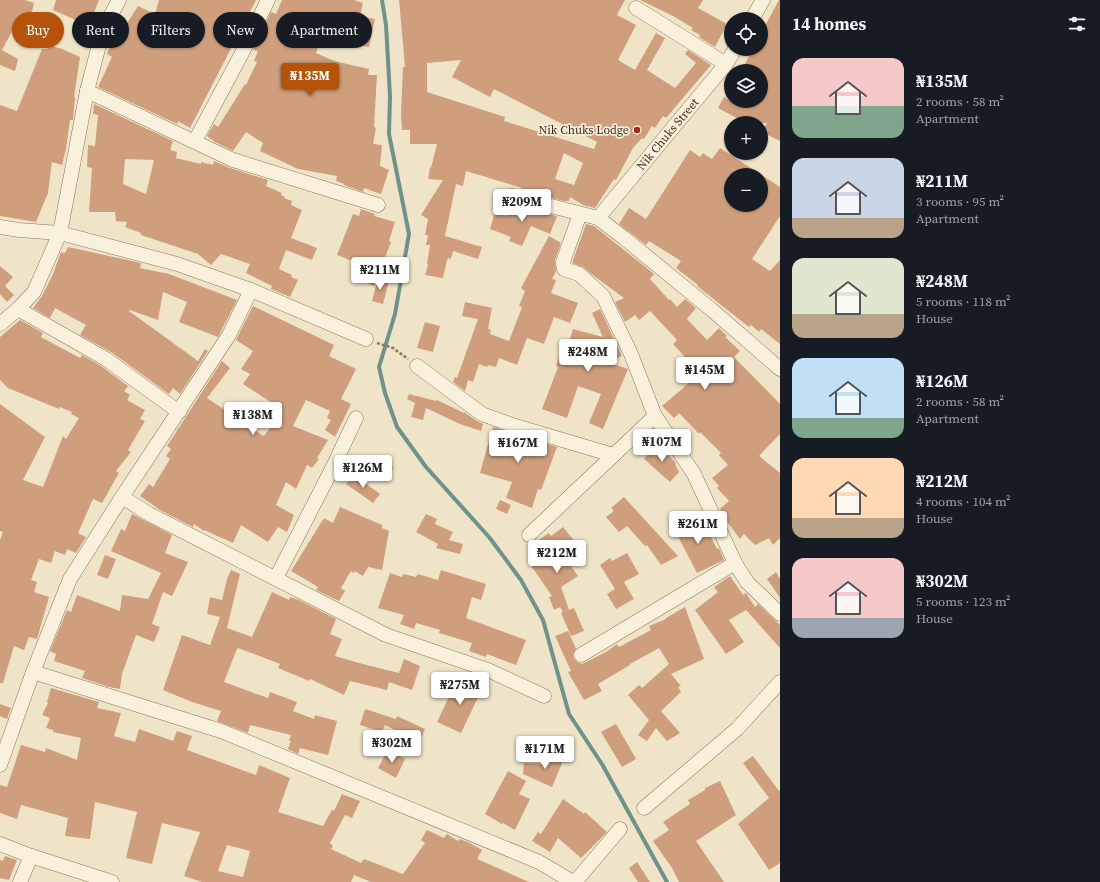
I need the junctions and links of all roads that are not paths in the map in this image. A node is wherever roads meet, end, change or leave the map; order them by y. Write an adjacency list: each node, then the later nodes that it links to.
1 (119, 0): 9 (street)
2 (268, 0): 10 (street)
3 (763, 0): 5 (street)
4 (636, 8): 7 (street)
5 (756, 12)
6 (731, 56): 7 (street, Nik Chuks Street)
7 (726, 64)
8 (724, 66): 14 (street, Nik Chuks Street)
9 (87, 91): 10 (street); 16 (street)
10 (195, 141): 12 (street)
11 (512, 196): 13 (street)
12 (378, 205)
13 (580, 214): 14 (street); 24 (street)
14 (598, 218): 22 (street)
15 (0, 227): 16 (street)
16 (60, 233): 17 (street); 18 (street)
17 (251, 290): 20 (street); 23 (street)
18 (18, 309): 19 (street); 23 (street)
19 (0, 324)
20 (366, 339)
21 (417, 366): 26 (street)
22 (780, 369)
23 (179, 412): 27 (street)
24 (655, 416): 26 (street); 29 (street)
25 (356, 418): 30 (street)
26 (613, 455): 28 (street)
27 (122, 497): 30 (street); 33 (street)
28 (529, 535)
29 (734, 563): 31 (street); 32 (street)
30 (276, 578): 35 (street)
31 (780, 614)
32 (581, 655)
33 (33, 672): 36 (street); 43 (street)
34 (780, 682): 37 (street)
35 (544, 696)
36 (0, 765)
37 (644, 808)
38 (620, 829): 43 (street)
39 (0, 844): 40 (street)
40 (31, 856): 41 (street); 42 (street)
41 (20, 882)
42 (112, 882)
43 (574, 882)

